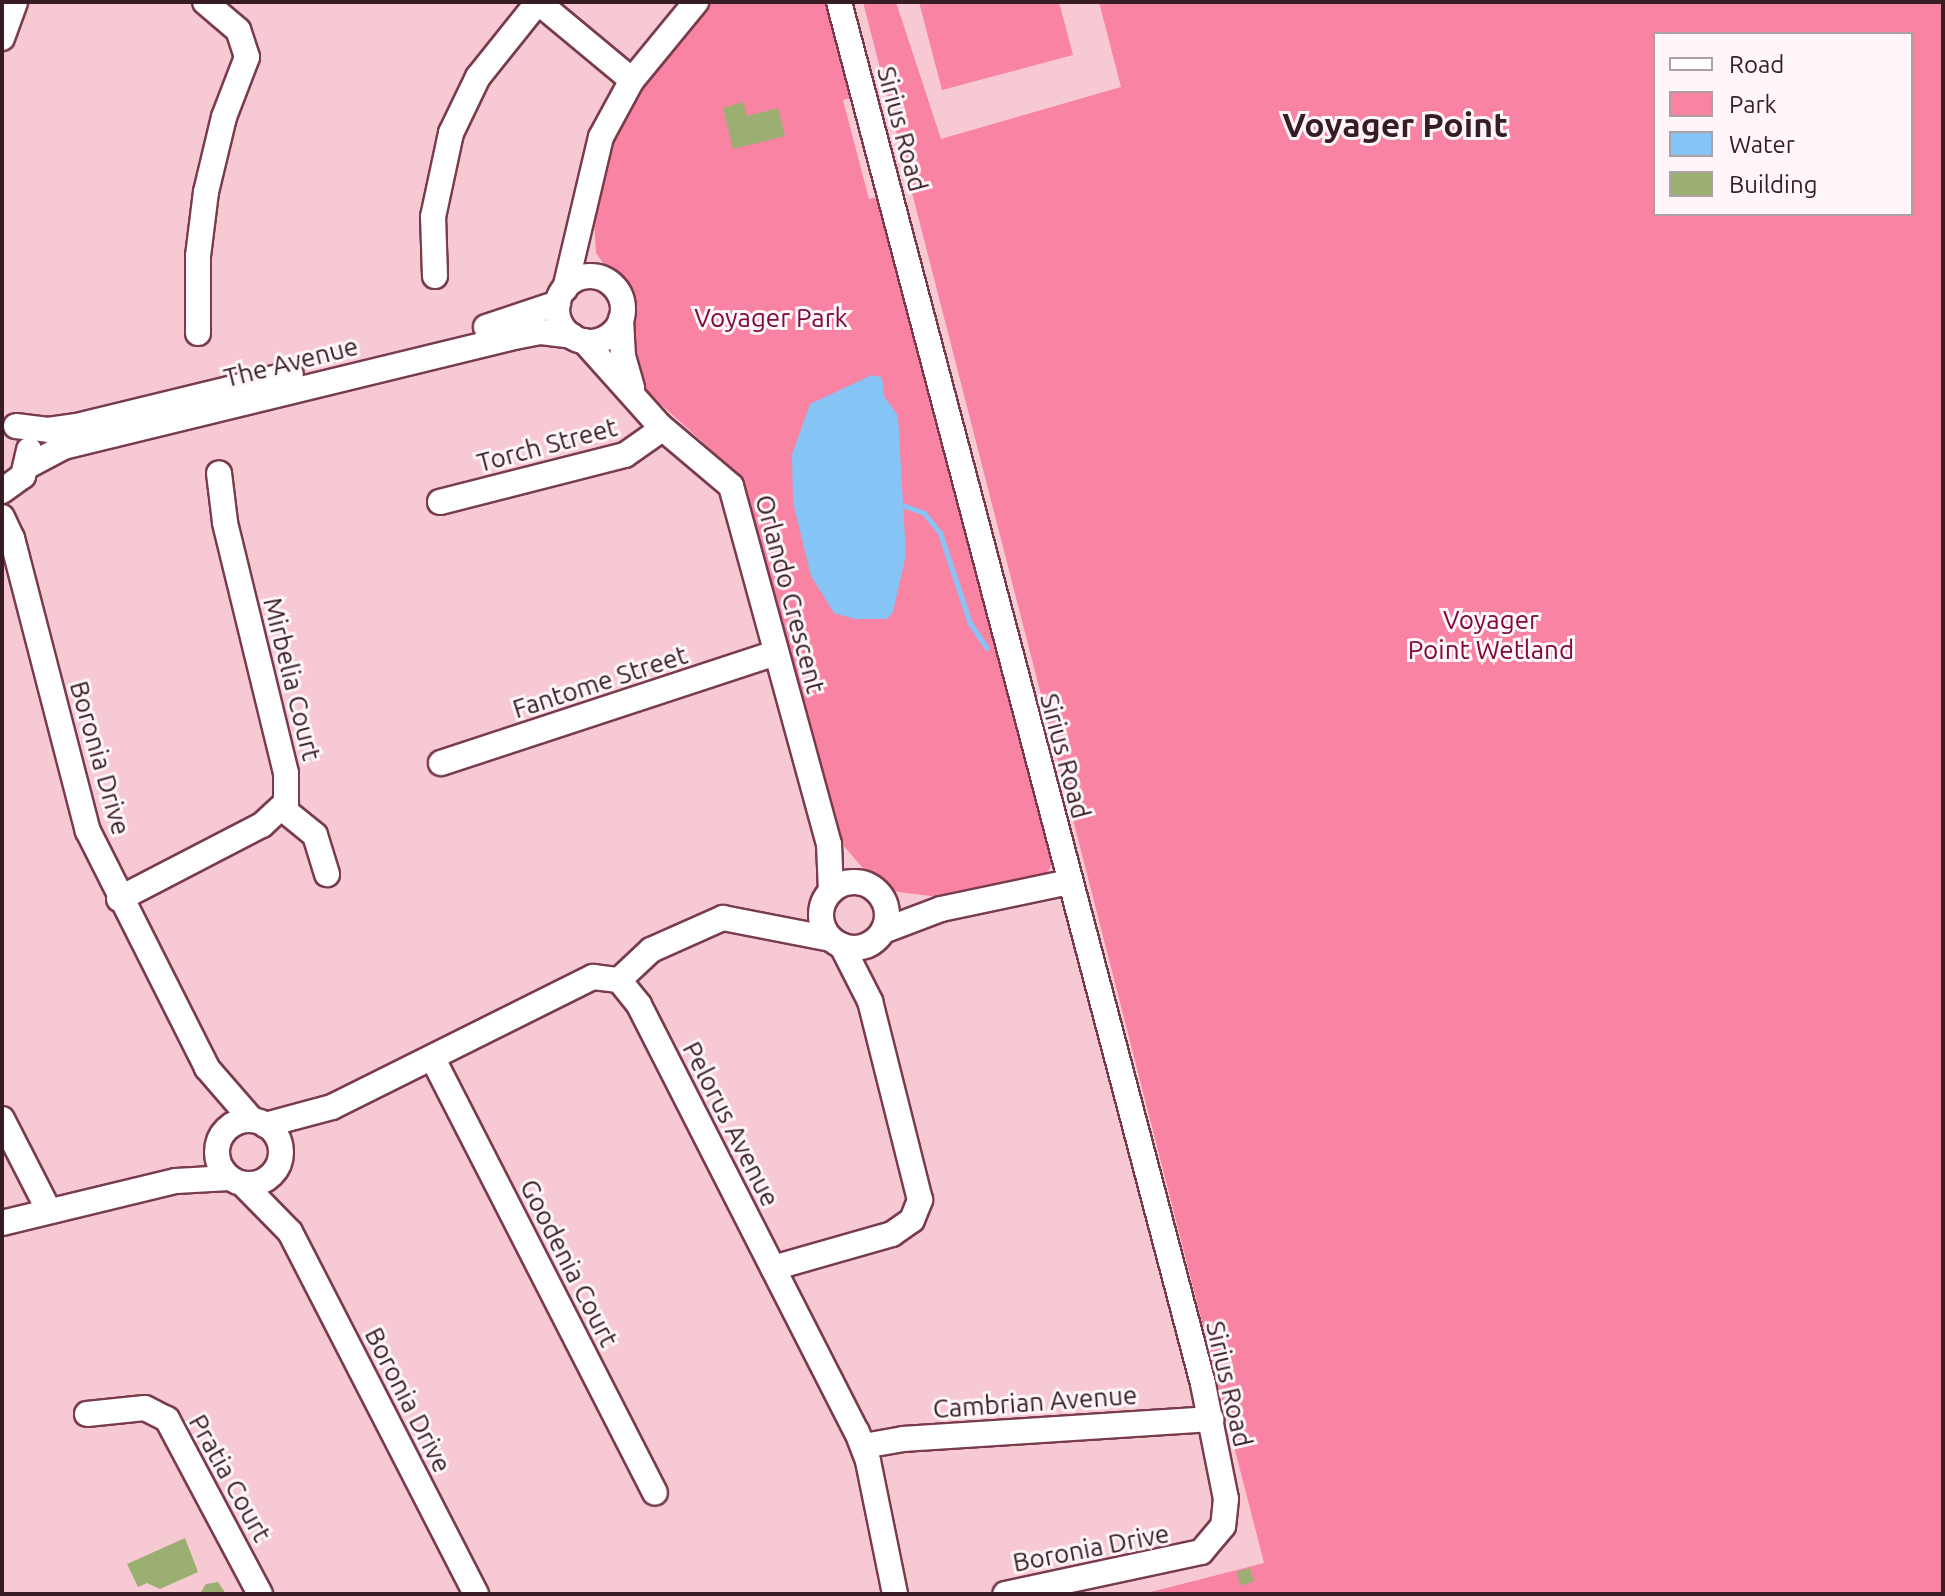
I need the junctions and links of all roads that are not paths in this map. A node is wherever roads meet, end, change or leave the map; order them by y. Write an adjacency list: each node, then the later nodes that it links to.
1 (205, 2): 11 (street)
2 (538, 2): 5 (street); 7 (street)
3 (696, 2): 5 (street)
4 (839, 2): 27 (street, Sirius Road)
5 (632, 80): 6 (street)
6 (581, 236): 8 (street); 9 (street)
7 (435, 276)
8 (602, 279): 9 (street); 10 (street)
9 (562, 296): 12 (street); 14 (street, The Avenue)
10 (621, 319): 12 (street); 13 (street, Orlando Crescent)
11 (198, 333)
12 (578, 339): 13 (street, Orlando Crescent); 17 (street, The Avenue)
13 (635, 398): 15 (street, Orlando Crescent)
14 (7, 420): 17 (street)
15 (662, 429): 18 (street, Torch Street); 21 (street, Orlando Crescent)
16 (219, 473): 23 (street, Mirbelia Court)
17 (16, 479): 19 (street, Boronia Drive)
18 (440, 502)
19 (7, 528): 20 (street, Boronia Drive)
20 (13, 591): 29 (street, Boronia Drive)
21 (776, 653): 22 (street, Fantome Street); 24 (street, Orlando Crescent)
22 (441, 763)
23 (283, 809): 25 (street); 29 (street)
24 (829, 844): 26 (street, Orlando Crescent); 30 (street, Orlando Crescent)
25 (327, 874)
26 (861, 882): 28 (street); 30 (street)
27 (1069, 882): 31 (street); 51 (street, Sirius Road)
28 (882, 897): 31 (street); 33 (street)
29 (119, 899): 38 (street, Boronia Drive)
30 (826, 900): 32 (street); 34 (street)
31 (941, 909): 33 (street)
32 (781, 926): 34 (street); 35 (street)
33 (878, 936): 34 (street); 36 (street)
34 (837, 942): 36 (street)
35 (619, 980): 37 (street); 49 (street, Pelorus Avenue)
36 (870, 1001): 49 (street)
37 (433, 1059): 39 (street); 53 (street, Goodenia Court)
38 (207, 1068): 41 (street, Boronia Drive); 42 (street, Boronia Drive)
39 (332, 1107): 41 (street); 43 (street)
40 (2, 1119): 46 (street)
41 (259, 1123): 42 (street); 43 (street)
42 (219, 1143): 44 (street); 45 (street)
43 (279, 1161): 45 (street); 48 (street, Boronia Drive)
44 (176, 1181): 45 (street); 46 (street)
45 (236, 1181): 48 (street, Boronia Drive)
46 (49, 1211): 47 (street)
47 (2, 1223)
48 (290, 1232): 56 (street, Boronia Drive)
49 (773, 1268): 52 (street, Pelorus Avenue)
50 (87, 1414): 55 (street, Pratia Court)
51 (1211, 1419): 52 (street, Cambrian Avenue); 54 (street, Sirius Road)
52 (864, 1446): 57 (street, Pelorus Avenue)
53 (655, 1493)
54 (1223, 1526): 58 (street, Boronia Drive)
55 (260, 1594)
56 (476, 1594)
57 (895, 1594)
58 (1005, 1594)

